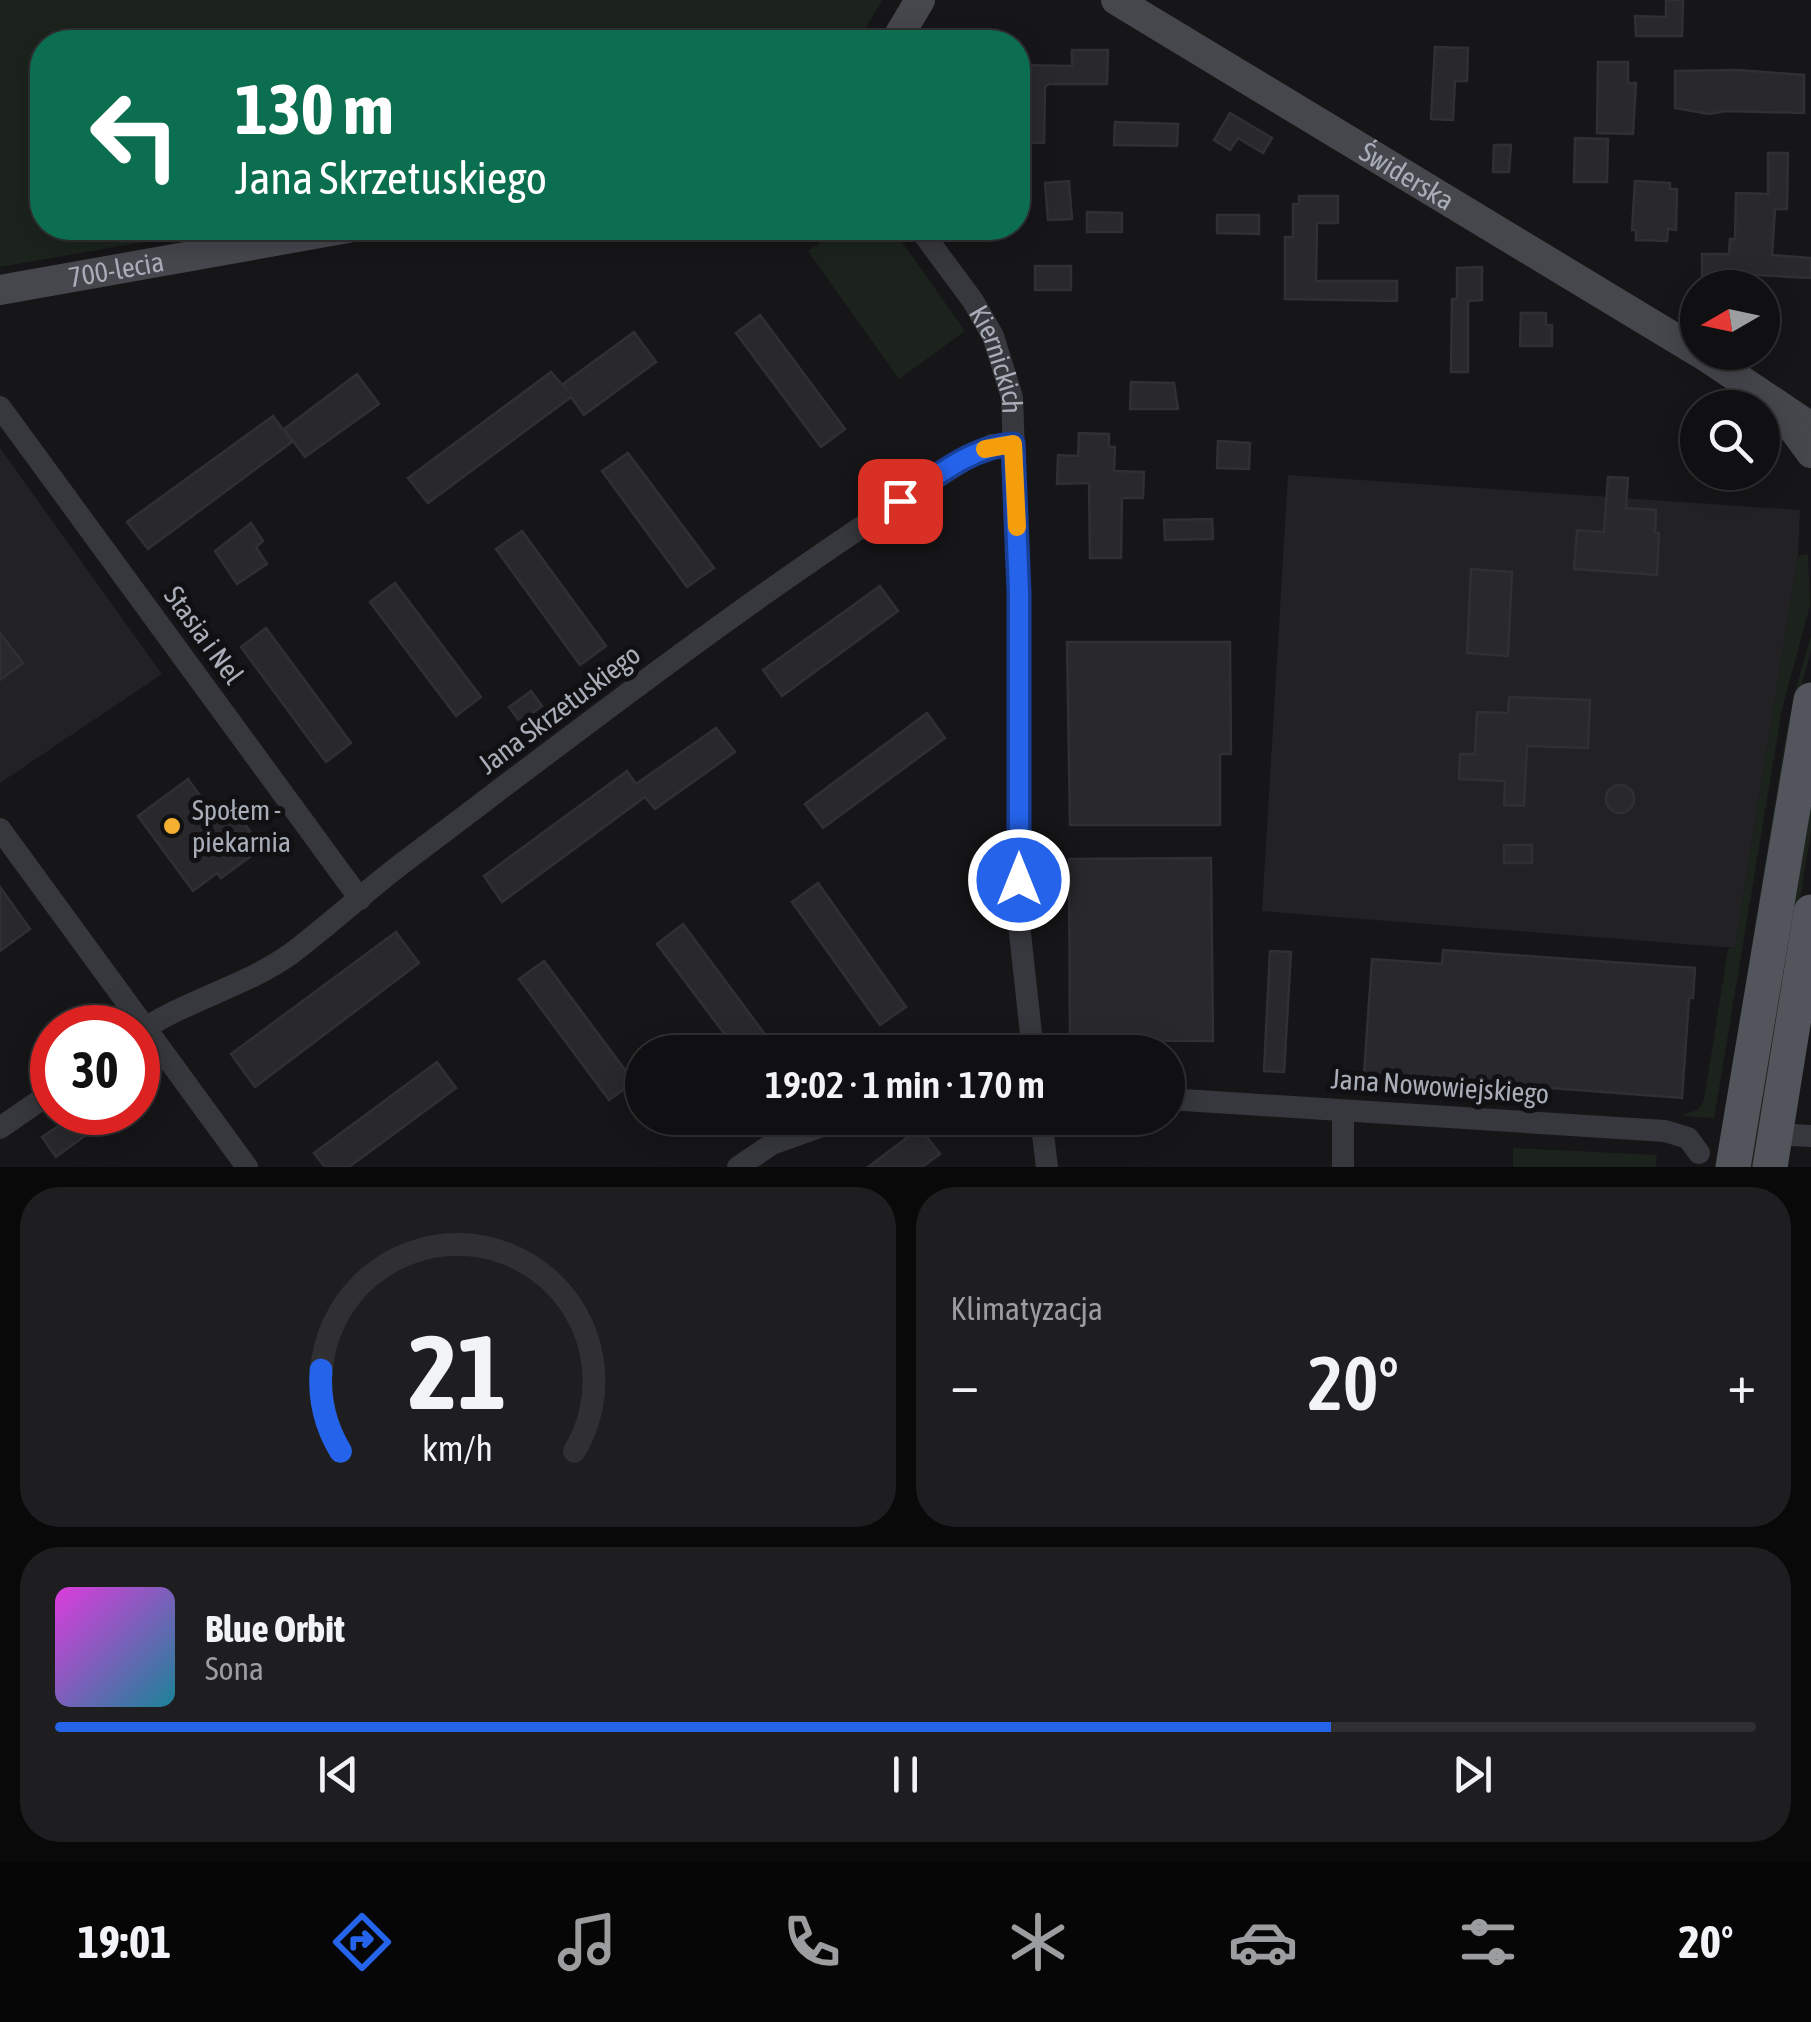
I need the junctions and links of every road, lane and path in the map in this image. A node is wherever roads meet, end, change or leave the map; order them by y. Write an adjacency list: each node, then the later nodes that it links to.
1 (920, 0): 3 (main road)
2 (1116, 0): 7 (main road, Świderska)
3 (903, 30)
4 (281, 240): 6 (main road, 700-lecia)
5 (928, 240): 14 (street, Kiernickich)
6 (0, 290)
7 (1680, 341)
8 (1726, 370): 9 (main road, Świderska)
9 (1757, 390)
10 (1780, 405): 13 (main road, Świderska)
11 (0, 407): 18 (street, Stasia i Nel)
12 (1780, 413): 15 (main road, Świderska)
13 (1811, 427)
14 (1013, 444): 18 (street, Jana Skrzetuskiego); 22 (street, Kiernickich)
15 (1811, 453)
16 (1811, 700): 37 (main road)
17 (0, 829): 20 (street)
18 (360, 899): 21 (street, Jana Skrzetuskiego)
19 (1811, 912): 31 (main road)
20 (123, 1005)
21 (160, 1018)
22 (1031, 1035)
23 (160, 1055): 33 (street)
24 (1185, 1100): 26 (street, Jana Nowowiejskiego)
25 (30, 1107): 27 (street)
26 (1343, 1110): 32 (street, Jana Nowowiejskiego); 36 (street)
27 (0, 1128)
28 (797, 1135): 34 (street)
29 (1043, 1135): 35 (street)
30 (1811, 1136): 31 (street)
31 (1773, 1151)
32 (1699, 1153)
33 (247, 1167)
34 (738, 1167)
35 (1048, 1167)
36 (1343, 1167)
37 (1734, 1167)

